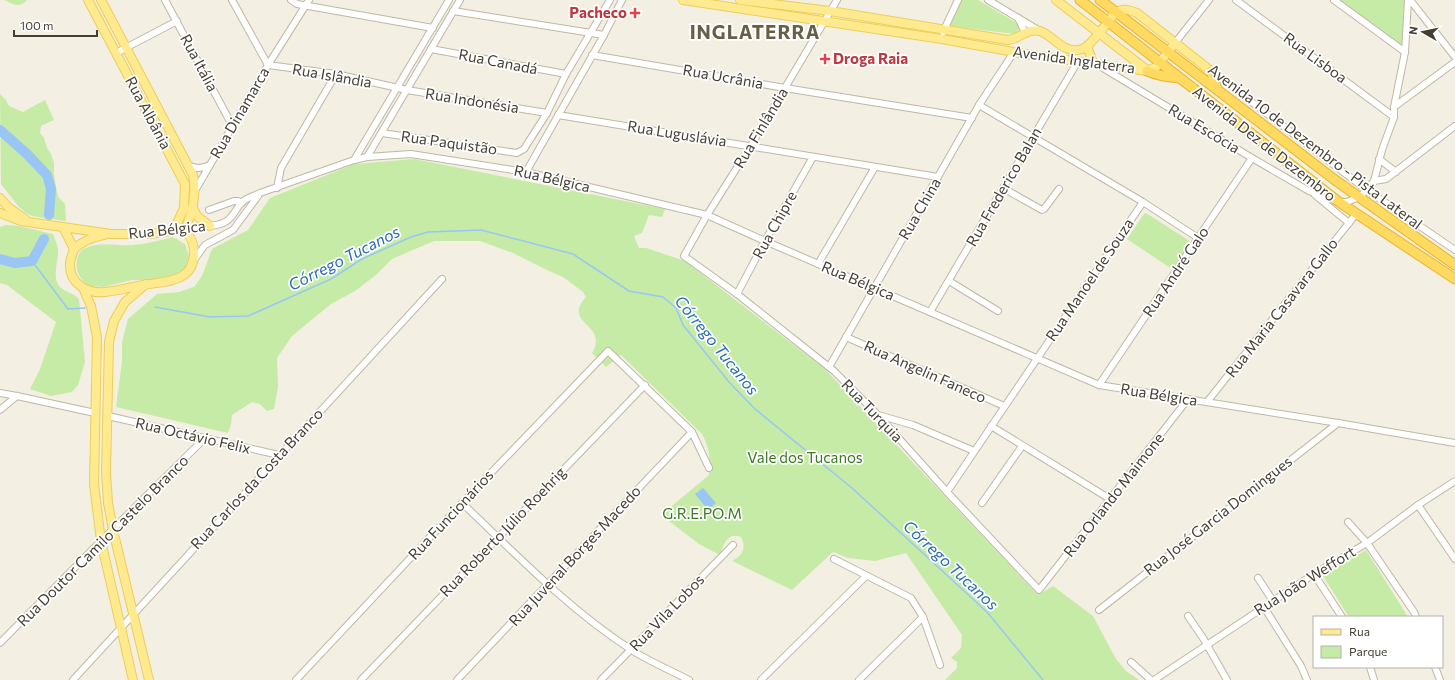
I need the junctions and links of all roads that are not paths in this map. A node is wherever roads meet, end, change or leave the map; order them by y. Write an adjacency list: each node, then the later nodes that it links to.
1 (88, 0): 48 (main road, Rua Albânia)
2 (101, 0): 44 (main road, Rua Albânia)
3 (165, 0): 30 (street, Rua Itália)
4 (232, 0): 56 (street)
5 (291, 0): 23 (street)
6 (449, 0): 33 (street)
7 (460, 0): 26 (street)
8 (610, 0): 37 (street)
9 (622, 0): 39 (street)
10 (683, 0): 24 (main road, Avenida Inglaterra)
11 (740, 0): 22 (main road, Avenida Inglaterra)
12 (837, 0): 27 (street, Rua Finlândia)
13 (958, 0): 34 (street)
14 (988, 0): 29 (street)
15 (1056, 0): 38 (main road)
16 (1080, 0): 32 (highway, Avenida Dez de Dezembro)
17 (1100, 0): 28 (highway, Avenida Dez de Dezembro)
18 (1209, 0): 42 (street)
19 (1236, 0): 70 (street, Rua Lisboa)
20 (1334, 0): 47 (street)
21 (1409, 0): 47 (street); 51 (street)
22 (766, 2): 27 (main road, Avenida Inglaterra)
23 (308, 3): 33 (street); 56 (street, Rua Dinamarca)
24 (725, 3): 25 (main road, Avenida Inglaterra)
25 (736, 4): 31 (main road, Avenida Inglaterra)
26 (453, 11): 37 (street); 45 (street)
27 (830, 11): 31 (street, Rua Finlândia); 34 (main road, Avenida Inglaterra)
28 (1116, 12): 32 (main road, Avenida Inglaterra); 42 (main road); 49 (highway, Avenida Dez de Dezembro)
29 (1017, 17): 35 (street); 36 (street)
30 (177, 21): 44 (street); 73 (street, Rua Itália)
31 (824, 21): 40 (main road, Avenida Inglaterra); 63 (street, Rua Finlândia)
32 (1108, 21): 38 (main road, Avenida Inglaterra); 55 (highway, Avenida Dez de Dezembro)
33 (433, 28): 62 (street)
34 (944, 29): 40 (street); 41 (main road, Avenida Inglaterra)
35 (1025, 32): 36 (main road, Avenida Inglaterra); 41 (main road, Avenida Inglaterra)
36 (1041, 32): 43 (main road, Avenida Inglaterra)
37 (591, 33): 39 (street); 60 (street)
38 (1098, 33): 43 (main road, Avenida Inglaterra); 57 (main road)
39 (604, 35): 50 (street)
40 (942, 39): 46 (main road, Avenida Inglaterra)
41 (1011, 40): 46 (main road)
42 (1175, 44): 49 (main road, Avenida Inglaterra); 58 (main road, Avenida 10 de Dezembro - Pista Lateral)
43 (1087, 46): 53 (main road)
44 (126, 47): 48 (street); 82 (main road, Rua Albânia)
45 (431, 49): 60 (street, Rua Canadá); 65 (street)
46 (1014, 52): 52 (main road, Avenida Inglaterra); 66 (street, Rua China)
47 (1404, 52): 67 (street)
48 (116, 53): 110 (main road, Rua Albânia)
49 (1169, 53): 55 (main road, Avenida Inglaterra); 64 (highway, Avenida Dez de Dezembro)
50 (592, 55): 63 (street, Rua Ucrânia); 69 (street)
51 (1455, 57)
52 (1078, 61): 53 (main road, Avenida Inglaterra); 75 (street, Rua Frederico Balan)
53 (1093, 62): 57 (main road, Avenida Inglaterra); 79 (street, Rua Escócia)
54 (1455, 62): 67 (street)
55 (1160, 63): 57 (main road, Avenida Inglaterra); 61 (highway, Avenida Dez de Dezembro)
56 (268, 65): 59 (street, Rua Islândia); 73 (street, Rua Dinamarca)
57 (1147, 71): 61 (highway)
58 (1211, 71): 64 (highway); 93 (street, Avenida 10 de Dezembro - Pista Lateral)
59 (336, 74): 62 (street, Rua Islândia); 89 (street)
60 (566, 74): 68 (street)
61 (1179, 78): 99 (highway, Avenida Dez de Dezembro)
62 (397, 88): 65 (street, Rua Indonésia); 81 (street)
63 (785, 88): 71 (street, Rua Ucrânia); 76 (street, Rua Finlândia)
64 (1217, 89): 96 (highway, Avenida Dez de Dezembro)
65 (407, 90): 68 (street, Rua Indonésia); 74 (street)
66 (979, 105): 71 (street, Rua China); 75 (street)
67 (1394, 107): 70 (street)
68 (547, 113): 74 (street, Rua Paquistão)
69 (558, 115): 76 (street, Rua Luguslávia); 85 (street)
70 (1394, 117): 80 (street)
71 (972, 118): 87 (street, Rua China)
72 (1455, 126): 86 (street)
73 (232, 127): 83 (street, Rua Dinamarca)
74 (382, 133): 77 (street)
75 (1033, 138): 90 (street, Rua Frederico Balan); 98 (street)
76 (750, 147): 78 (street, Rua Luguslávia); 105 (street, Rua Finlândia)
77 (367, 157): 81 (street, Rua Bélgica); 85 (street, Rua Bélgica)
78 (813, 157): 84 (street, Rua Luguslávia); 114 (street, Rua Chipre)
79 (1252, 158): 94 (street, Rua Escócia); 113 (street, Rua André Galo)
80 (1380, 158): 86 (street); 88 (street)
81 (354, 160): 89 (street, Rua Bélgica)
82 (187, 165): 83 (street); 91 (main road, Rua Albânia)
83 (210, 165): 91 (street, Rua Dinamarca)
84 (874, 167): 87 (street, Rua Luguslávia); 119 (street)
85 (526, 172): 105 (street, Rua Bélgica)
86 (1396, 172): 88 (street)
87 (938, 177): 125 (street, Rua China)
88 (1374, 181): 93 (street)
89 (277, 188): 95 (street, Rua Bélgica)
90 (1003, 188): 92 (street); 123 (street, Rua Frederico Balan)
91 (196, 189): 101 (main road, Rua Dinamarca)
92 (1059, 189)
93 (1367, 190): 96 (street); 116 (street, Avenida 10 de Dezembro - Pista Lateral)
94 (1309, 191): 99 (street, Rua Escócia); 107 (street)
95 (260, 193): 100 (street, Rua Bélgica); 118 (street, Rua Bélgica)
96 (1359, 197): 99 (street); 120 (highway, Avenida Dez de Dezembro)
97 (0, 198): 106 (main road, Rua Bélgica)
98 (1142, 202): 113 (street); 131 (street, Rua Manoel de Souza)
99 (1338, 202): 104 (highway, Avenida Dez de Dezembro)
100 (242, 203): 102 (street); 108 (street, Rua Bélgica)
101 (193, 208): 108 (main road); 111 (main road, Rua Dinamarca)
102 (209, 210)
103 (0, 213): 106 (main road, Rua Bélgica)
104 (1356, 214): 107 (street, Rua Maria Casavara Gallo); 122 (highway, Avenida Dez de Dezembro)
105 (707, 215): 114 (street, Rua Bélgica); 117 (street, Rua Finlândia)
106 (29, 222): 109 (main road, Rua Bélgica)
107 (1349, 223): 138 (street, Rua Maria Casavara Gallo)
108 (210, 226): 111 (street, Rua Bélgica)
109 (63, 227): 112 (main road, Rua Bélgica); 115 (main road)
110 (174, 230): 111 (main road, Rua Bélgica); 112 (main road, Rua Bélgica)
111 (185, 231): 118 (main road)
112 (111, 234): 115 (main road)
113 (1198, 238): 134 (street, Rua André Galo)
114 (765, 241): 119 (street, Rua Bélgica); 127 (street, Rua Chipre)
115 (74, 249): 126 (main road)
116 (1455, 250)
117 (684, 256): 127 (street, Rua Turquia)
118 (194, 261): 124 (main road, Rua Bélgica)
119 (818, 264): 125 (street, Rua Bélgica)
120 (1455, 265)
121 (442, 279): 151 (street, Rua Carlos da Costa Branco)
122 (1455, 279)
123 (949, 280): 128 (street); 129 (street, Rua Frederico Balan)
124 (146, 284): 126 (main road, Rua Bélgica); 143 (main road)
125 (874, 288): 129 (street, Rua Bélgica); 130 (street, Rua China)
126 (84, 290): 141 (main road)
127 (737, 294): 132 (street, Rua Turquia)
128 (998, 311)
129 (930, 312): 131 (street, Rua Bélgica)
130 (846, 337): 132 (street, Rua China); 139 (street, Rua Angelin Faneco)
131 (1038, 359): 134 (street, Rua Bélgica); 139 (street, Rua Manoel de Souza)
132 (829, 367): 142 (street, Rua Turquia)
133 (644, 385): 146 (street); 156 (street, Rua Funcionários); 161 (street, Rua Roberto Júlio Roehrig)
134 (1099, 385): 137 (street, Rua Bélgica)
135 (0, 394): 136 (street)
136 (17, 396): 140 (street); 141 (street)
137 (1188, 399): 138 (street, Rua Bélgica); 155 (street, Rua Orlando Maimone)
138 (1207, 402): 144 (street, Rua Bélgica)
139 (1004, 406): 145 (street, Rua Manoel de Souza)
140 (0, 410)
141 (95, 413): 162 (main road)
142 (877, 414): 150 (street); 154 (street, Rua Turquia)
143 (108, 416): 147 (street, Rua Octávio Felix); 160 (main road)
144 (1338, 423): 148 (street, Rua Bélgica); 174 (street, Rua José Garcia Domingues)
145 (991, 426): 149 (street); 150 (street, Rua Manoel de Souza)
146 (692, 432): 152 (street); 170 (street, Rua Juvenal Borges Macedo)
147 (205, 438): 151 (street, Rua Octávio Felix); 160 (street, Rua Doutor Camilo Castelo Branco)
148 (1454, 444)
149 (1022, 446): 155 (street); 157 (street)
150 (974, 451): 154 (street, Rua Manoel de Souza)
151 (279, 455): 175 (street, Rua Carlos da Costa Branco)
152 (709, 468)
153 (1455, 481): 158 (street, Rua João Weffort)
154 (947, 492): 171 (street, Rua Turquia)
155 (1110, 499): 171 (street, Rua Orlando Maimone)
156 (462, 503): 161 (street); 192 (street, Rua Funcionários)
157 (982, 503)
158 (1418, 505): 163 (street, Rua João Weffort); 166 (street)
159 (1348, 522): 163 (street)
160 (113, 530): 162 (street, Rua Doutor Camilo Castelo Branco); 175 (main road)
161 (498, 537): 170 (street); 193 (street, Rua Roberto Júlio Roehrig)
162 (101, 541): 180 (main road); 181 (street, Rua Doutor Camilo Castelo Branco)
163 (1367, 542): 167 (street, Rua João Weffort); 178 (street)
164 (733, 545): 183 (street, Rua Vila Lobos)
165 (834, 559): 168 (street)
166 (1455, 559)
167 (1314, 574): 172 (street, Rua João Weffort); 177 (street)
168 (866, 576): 179 (street); 188 (street)
169 (1258, 578): 172 (street)
170 (548, 585): 183 (street); 194 (street, Rua Juvenal Borges Macedo)
171 (1039, 590)
172 (1273, 601): 173 (street, Rua João Weffort)
173 (1264, 607): 182 (street, Rua João Weffort); 200 (street)
174 (1099, 610)
175 (133, 614): 180 (street, Rua Carlos da Costa Branco); 191 (main road)
176 (1188, 616): 182 (street)
177 (1341, 616)
178 (1416, 616)
179 (923, 617): 185 (street); 197 (street)
180 (120, 629): 189 (street, Rua Carlos da Costa Branco); 190 (main road)
181 (0, 643)
182 (1207, 644): 198 (street, Rua João Weffort); 199 (street)
183 (631, 650): 195 (street, Rua Vila Lobos); 196 (street)
184 (1131, 662): 198 (street)
185 (940, 665)
186 (1370, 668): 201 (street)
187 (1435, 668): 202 (street)
188 (765, 679)
189 (73, 680)
190 (133, 680)
191 (149, 680)
192 (296, 680)
193 (361, 680)
194 (457, 680)
195 (601, 680)
196 (689, 680)
197 (859, 680)
198 (1152, 680)
199 (1227, 680)
200 (1307, 680)
201 (1374, 680)
202 (1440, 680)

